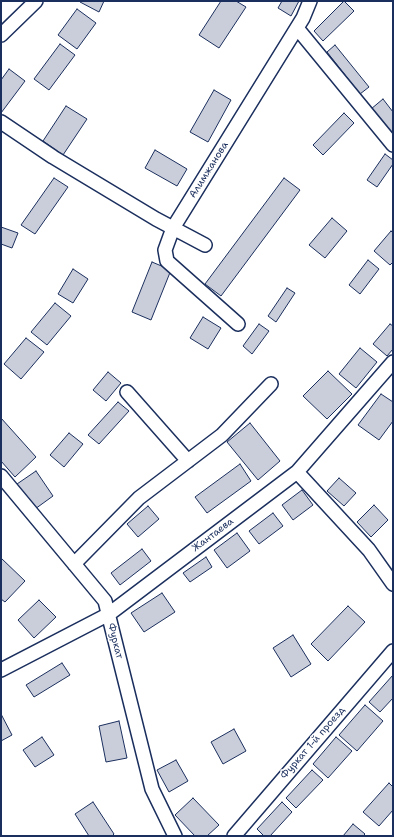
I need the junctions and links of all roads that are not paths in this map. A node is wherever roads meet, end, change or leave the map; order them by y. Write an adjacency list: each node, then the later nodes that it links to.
1 (36, 1): 4 (street)
2 (310, 1): 3 (street, Алимжанова)
3 (297, 28): 6 (street); 7 (street, Алимжанова)
4 (1, 35)
5 (1, 122): 7 (street)
6 (393, 145)
7 (173, 228): 8 (street); 9 (street, Алимжанова)
8 (205, 245)
9 (238, 324)
10 (393, 362): 14 (street, Жантаева)
11 (271, 384): 13 (street)
12 (127, 392): 13 (street)
13 (188, 461): 16 (street)
14 (297, 472): 17 (street); 18 (street, Жантаева)
15 (1, 476): 16 (street, Фуркат)
16 (74, 564): 18 (street, Фуркат)
17 (393, 584)
18 (108, 614): 20 (street, Жантаева); 21 (street, Фуркат)
19 (393, 651): 22 (street, Фуркат 1-й проезд)
20 (1, 670)
21 (175, 836)
22 (234, 836)

